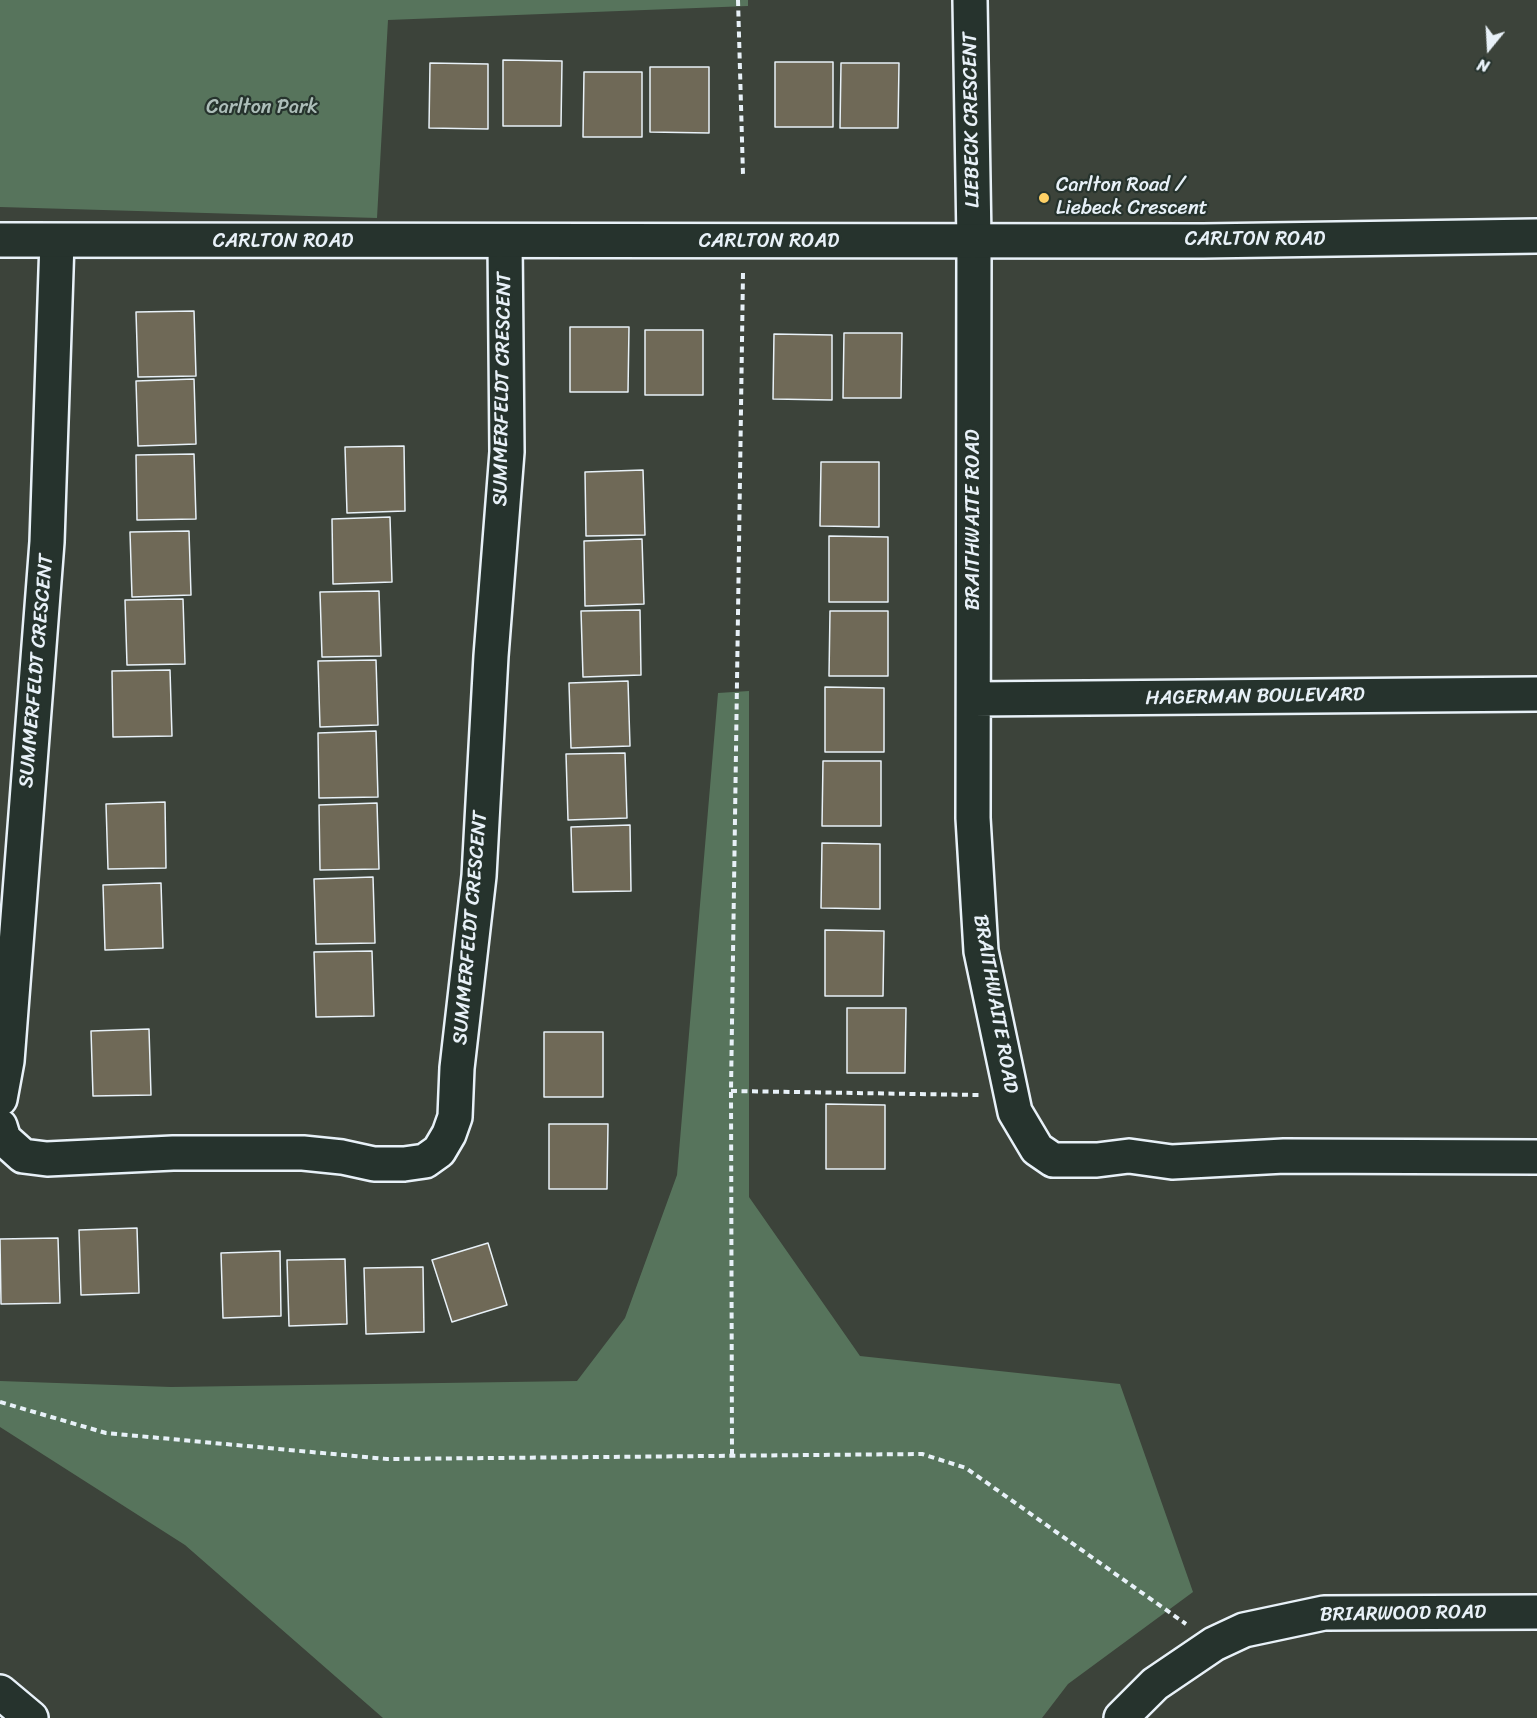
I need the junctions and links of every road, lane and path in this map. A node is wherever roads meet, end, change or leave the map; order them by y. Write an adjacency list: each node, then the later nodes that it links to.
1 (738, 0): 3 (path)
2 (970, 0): 7 (street, LIEBECK CRESCENT)
3 (743, 175)
4 (1537, 236): 7 (street, CARLTON ROAD)
5 (0, 240): 6 (street, CARLTON ROAD)
6 (57, 241): 8 (street, CARLTON ROAD); 14 (street, SUMMERFELDT CRESCENT)
7 (974, 241): 8 (street, CARLTON ROAD); 11 (street, BRAITHWAITE ROAD)
8 (505, 243): 15 (street, SUMMERFELDT CRESCENT)
9 (743, 273): 12 (path)
10 (1537, 694): 11 (street, HAGERMAN BOULEVARD)
11 (974, 699): 13 (street, BRAITHWAITE ROAD)
12 (731, 1091): 13 (path); 18 (path)
13 (1011, 1095): 16 (street, BRAITHWAITE ROAD)
14 (0, 1099)
15 (0, 1126)
16 (1537, 1157)
17 (0, 1402): 18 (path)
18 (732, 1455): 20 (path)
19 (1537, 1612): 20 (street, BRIARWOOD ROAD)
20 (1214, 1644): 23 (street, BRIARWOOD ROAD)
21 (0, 1692): 22 (street)
22 (31, 1718)
23 (1121, 1718)

